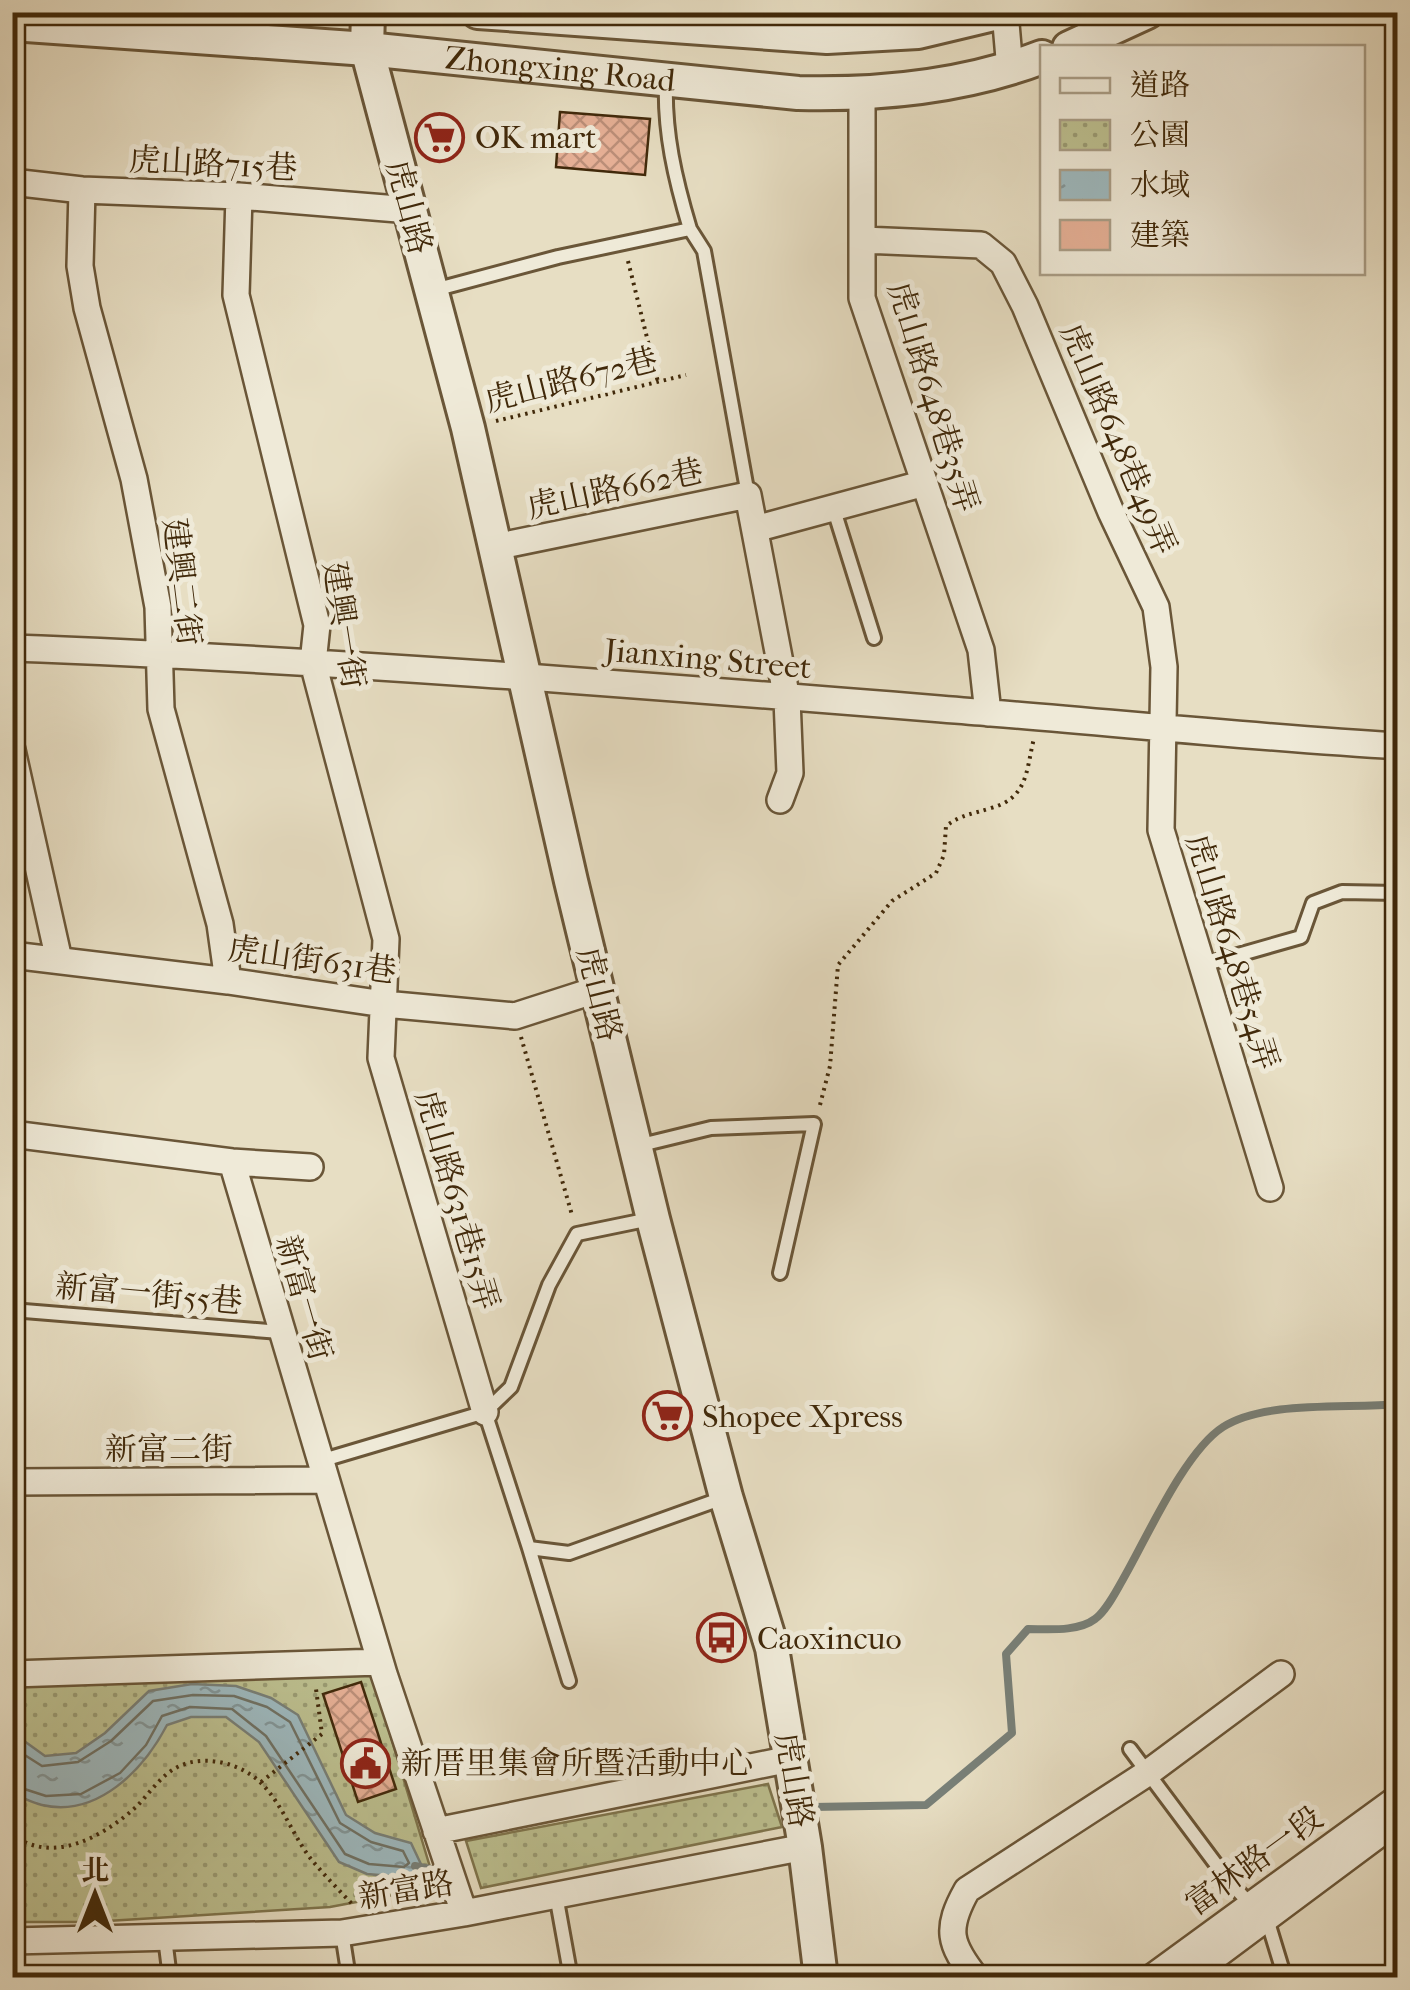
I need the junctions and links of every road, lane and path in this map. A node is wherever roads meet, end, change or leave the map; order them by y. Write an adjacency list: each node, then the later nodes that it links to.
1 (368, 12): 9 (street, 虎山路)
2 (478, 12): 5 (street, Zhongxing Road)
3 (1004, 12): 7 (street, Zhongxing Road); 11 (street)
4 (1147, 12): 8 (street)
5 (673, 20): 7 (street, Zhongxing Road)
6 (12, 24): 9 (street, Zhongxing Road)
7 (825, 25)
8 (1076, 45)
9 (367, 48): 12 (street, Zhongxing Road); 17 (street, 虎山路)
10 (1040, 58): 11 (street, Zhongxing Road)
11 (1010, 70): 13 (street, Zhongxing Road)
12 (666, 80): 13 (street, Zhongxing Road); 18 (lane)
13 (862, 94): 19 (street, 虎山路648巷35弄)
14 (12, 182): 15 (street, 虎山路715巷)
15 (82, 190): 16 (street, 虎山路715巷); 32 (street, 建興二街)
16 (239, 196): 17 (street, 虎山路715巷); 33 (street, 建興一街)
17 (410, 210): 21 (street, 虎山路)
18 (690, 229): 21 (lane); 26 (lane)
19 (863, 240): 25 (street, 虎山路648巷35弄); 38 (street, 虎山路648巷49弄)
20 (627, 258): 23 (path)
21 (432, 290): 24 (street, 虎山路)
22 (686, 375): 23 (path, 虎山路672巷)
23 (658, 382): 24 (path, 虎山路672巷)
24 (468, 428): 29 (street, 虎山路)
25 (926, 483): 27 (street); 36 (street, 虎山路648巷35弄)
26 (748, 496): 28 (street); 29 (street, 虎山路662巷)
27 (834, 510): 28 (street); 30 (lane)
28 (755, 529): 35 (street)
29 (495, 547): 34 (street, 虎山路)
30 (874, 638)
31 (12, 648): 32 (street, Jianxing Street)
32 (159, 654): 33 (street, Jianxing Street); 46 (street, 建興二街)
33 (313, 663): 34 (street, Jianxing Street); 48 (street, 建興一街)
34 (524, 677): 35 (street, Jianxing Street); 47 (street, 虎山路)
35 (787, 698): 36 (street, Jianxing Street); 41 (street)
36 (988, 713): 37 (street, Jianxing Street)
37 (1039, 717): 38 (street, Jianxing Street); 50 (path)
38 (1164, 731): 39 (street, Jianxing Street); 45 (street, 虎山路648巷54弄)
39 (1398, 746)
40 (12, 750): 44 (street)
41 (780, 800)
42 (1398, 894): 45 (lane)
43 (12, 955): 44 (street, 虎山街631巷)
44 (59, 960): 46 (street, 虎山街631巷)
45 (1204, 965): 55 (street, 虎山路648巷54弄)
46 (228, 980): 48 (street, 虎山街631巷)
47 (598, 988): 49 (street, 虎山街631巷); 52 (street, 虎山路)
48 (384, 1004): 49 (street, 虎山街631巷); 61 (street, 虎山路631巷15弄)
49 (515, 1016): 57 (path)
50 (814, 1124): 52 (lane); 58 (lane)
51 (12, 1134): 53 (street)
52 (636, 1146): 56 (street, 虎山路)
53 (232, 1162): 54 (street); 60 (street, 新富一街)
54 (310, 1167)
55 (1270, 1188)
56 (653, 1219): 57 (lane); 64 (street, 虎山路)
57 (577, 1234): 61 (lane)
58 (780, 1273)
59 (12, 1310): 60 (lane, 新富一街55巷)
60 (280, 1332): 62 (street, 新富一街)
61 (485, 1412): 62 (lane); 65 (lane)
62 (322, 1471): 63 (street, 新富二街); 66 (street, 新富一街)
63 (12, 1482)
64 (726, 1497): 65 (lane); 72 (street, 虎山路)
65 (529, 1548): 69 (lane)
66 (380, 1662): 67 (street); 77 (street, 新富一街)
67 (12, 1674)
68 (1281, 1674): 73 (street)
69 (569, 1681)
70 (332, 1686): 74 (path)
71 (1130, 1749): 73 (lane)
72 (790, 1758): 77 (street); 79 (street, 虎山路)
73 (1149, 1772): 81 (lane); 91 (street)
74 (260, 1783): 78 (path); 83 (path)
75 (1398, 1798): 81 (street, 富林路一段)
76 (1398, 1820): 81 (street, 富林路一段)
77 (436, 1831): 82 (street, 新富一街)
78 (12, 1834)
79 (804, 1847): 80 (street, 新富路); 90 (street, 虎山路)
80 (556, 1895): 82 (street, 新富路); 89 (lane)
81 (1258, 1911): 92 (street, 富林路一段); 93 (street, 富林路一段); 94 (lane)
82 (464, 1914): 83 (street, 新富路)
83 (373, 1928): 84 (street, 新富路)
84 (342, 1933): 85 (street, 新富路); 88 (lane)
85 (165, 1938): 86 (street, 新富路); 87 (lane)
86 (12, 1942)
87 (170, 1978)
88 (349, 1978)
89 (571, 1978)
90 (820, 1978)
91 (976, 1978)
92 (1151, 1978)
93 (1186, 1978)
94 (1285, 1978)

